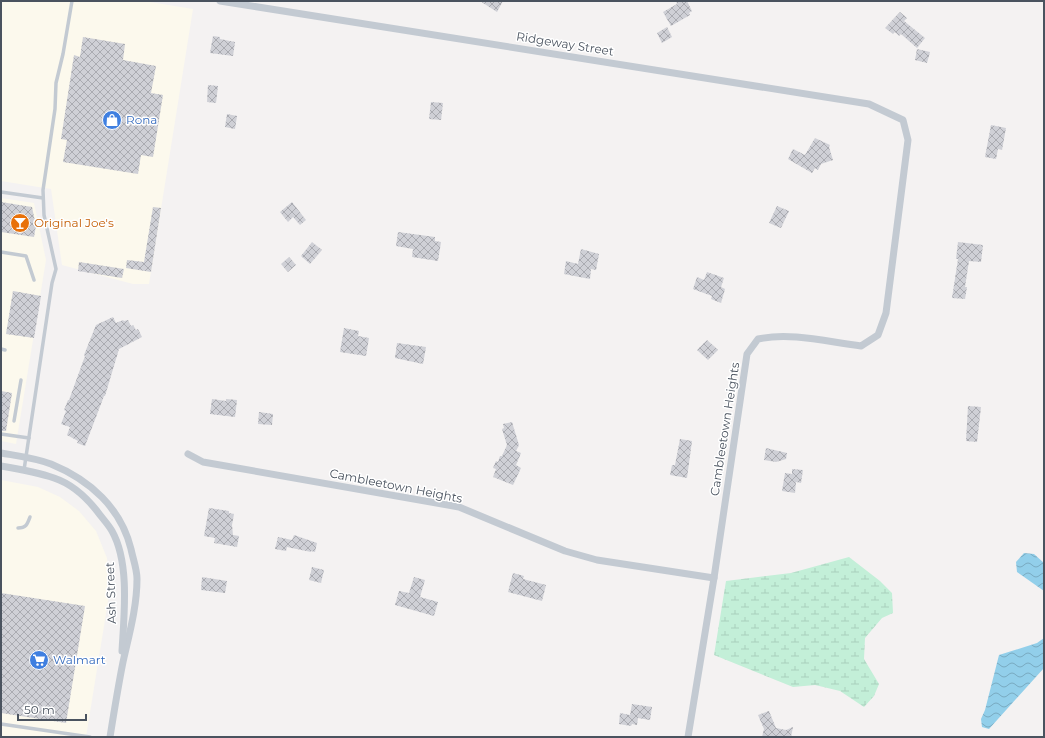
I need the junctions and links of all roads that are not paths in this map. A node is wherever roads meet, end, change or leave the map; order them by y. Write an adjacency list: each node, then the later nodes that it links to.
1 (72, 1): 5 (lane)
2 (220, 1): 3 (street, Ridgeway Street)
3 (903, 120): 19 (street, Cambleetown Heights)
4 (1, 192): 5 (lane)
5 (43, 198): 11 (lane)
6 (1, 252): 7 (lane)
7 (34, 280)
8 (21, 380): 9 (lane)
9 (14, 421)
10 (1, 434): 11 (lane)
11 (29, 438): 14 (lane)
12 (1, 453): 14 (street, Ash Street)
13 (188, 454): 19 (street, Cambleetown Heights)
14 (26, 457): 16 (lane); 20 (street, Ash Street)
15 (1, 466): 16 (street, Ash Street)
16 (24, 470): 20 (street, Ash Street)
17 (30, 517): 18 (lane)
18 (18, 528)
19 (714, 578): 24 (street, Cambleetown Heights)
20 (121, 671): 23 (street, Ash Street)
21 (1, 724): 22 (lane)
22 (90, 737)
23 (110, 737)
24 (688, 737)

